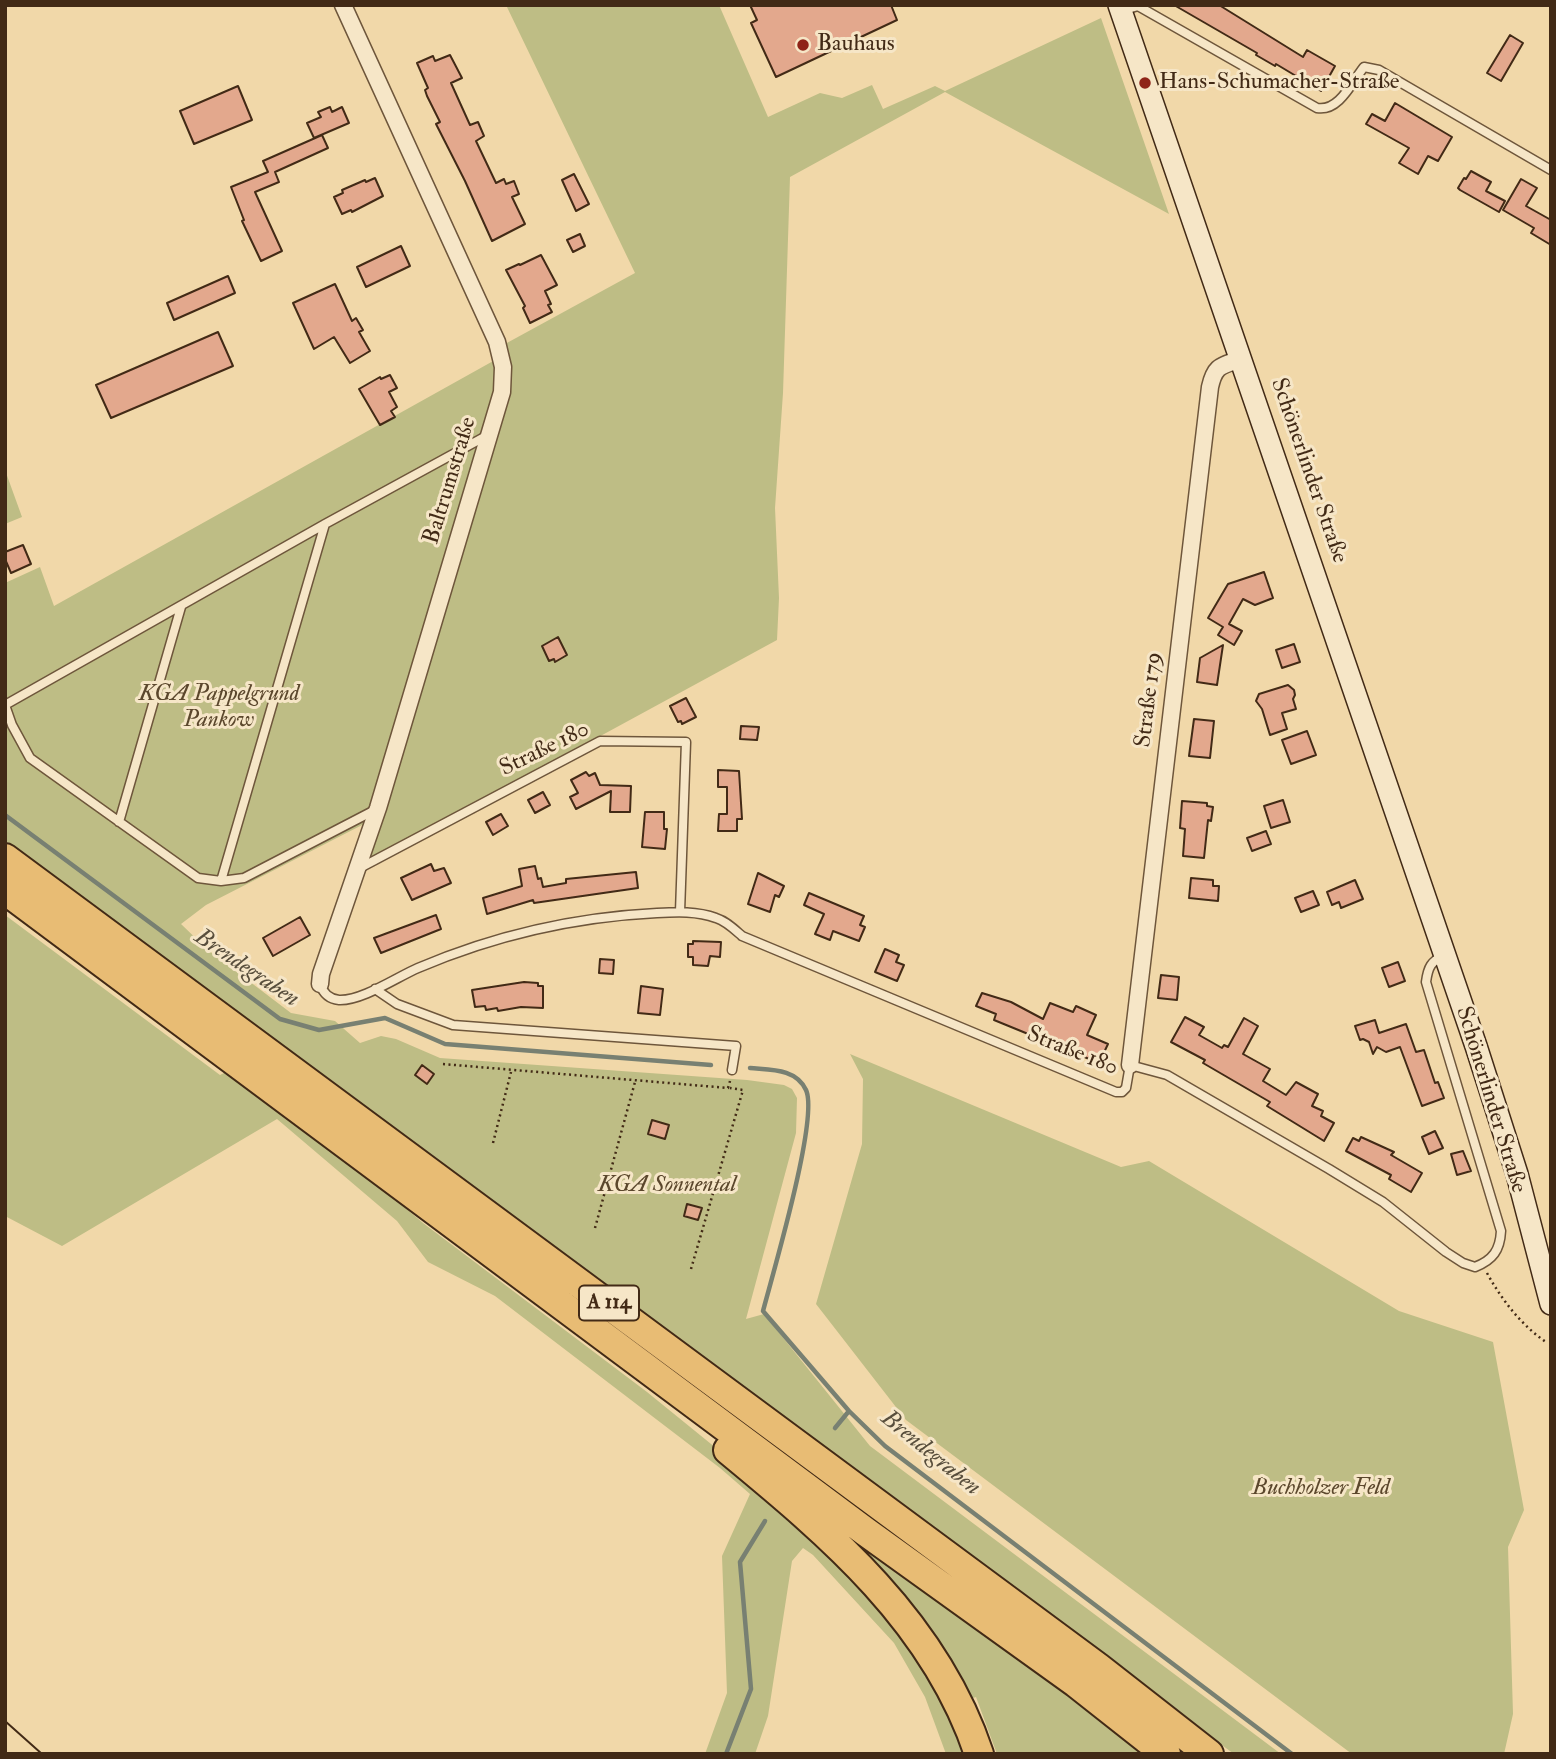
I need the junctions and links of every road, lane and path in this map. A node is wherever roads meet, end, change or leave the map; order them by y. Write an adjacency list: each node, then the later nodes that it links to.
1 (343, 5): 5 (street, Baltrumstraße)
2 (1120, 8): 3 (lane); 4 (main road, Schönerlinder Straße)
3 (1551, 170)
4 (1241, 359): 15 (main road, Schönerlinder Straße); 19 (street, Straße 179)
5 (488, 435): 6 (lane); 8 (street, Baltrumstraße)
6 (325, 524): 7 (lane); 12 (lane)
7 (181, 607): 9 (lane); 9 (lane)
8 (378, 808): 11 (street, Baltrumstraße); 12 (lane)
9 (119, 822): 12 (lane)
10 (5, 858): 33 (highway, A 114)
11 (355, 871): 14 (lane, Straße 180); 16 (street, Baltrumstraße)
12 (221, 881)
13 (5, 890): 25 (highway, A 114)
14 (680, 912): 17 (lane, Straße 180); 19 (lane, Straße 180)
15 (1446, 955): 27 (lane, Schönerlinder Straße); 29 (main road, Schönerlinder Straße)
16 (320, 984): 17 (lane, Straße 180)
17 (375, 989): 20 (lane)
18 (443, 1064): 21 (path)
19 (1130, 1065): 27 (lane, Straße 180)
20 (732, 1070): 23 (path)
21 (511, 1071): 22 (path); 24 (path)
22 (635, 1082): 23 (path); 26 (path)
23 (729, 1088): 28 (path)
24 (493, 1143)
25 (417, 1195): 31 (highway); 32 (highway, A 114)
26 (596, 1228)
27 (1482, 1264): 30 (path)
28 (691, 1269)
29 (1551, 1304)
30 (1546, 1342)
31 (979, 1754)
32 (1166, 1754)
33 (1209, 1754)

